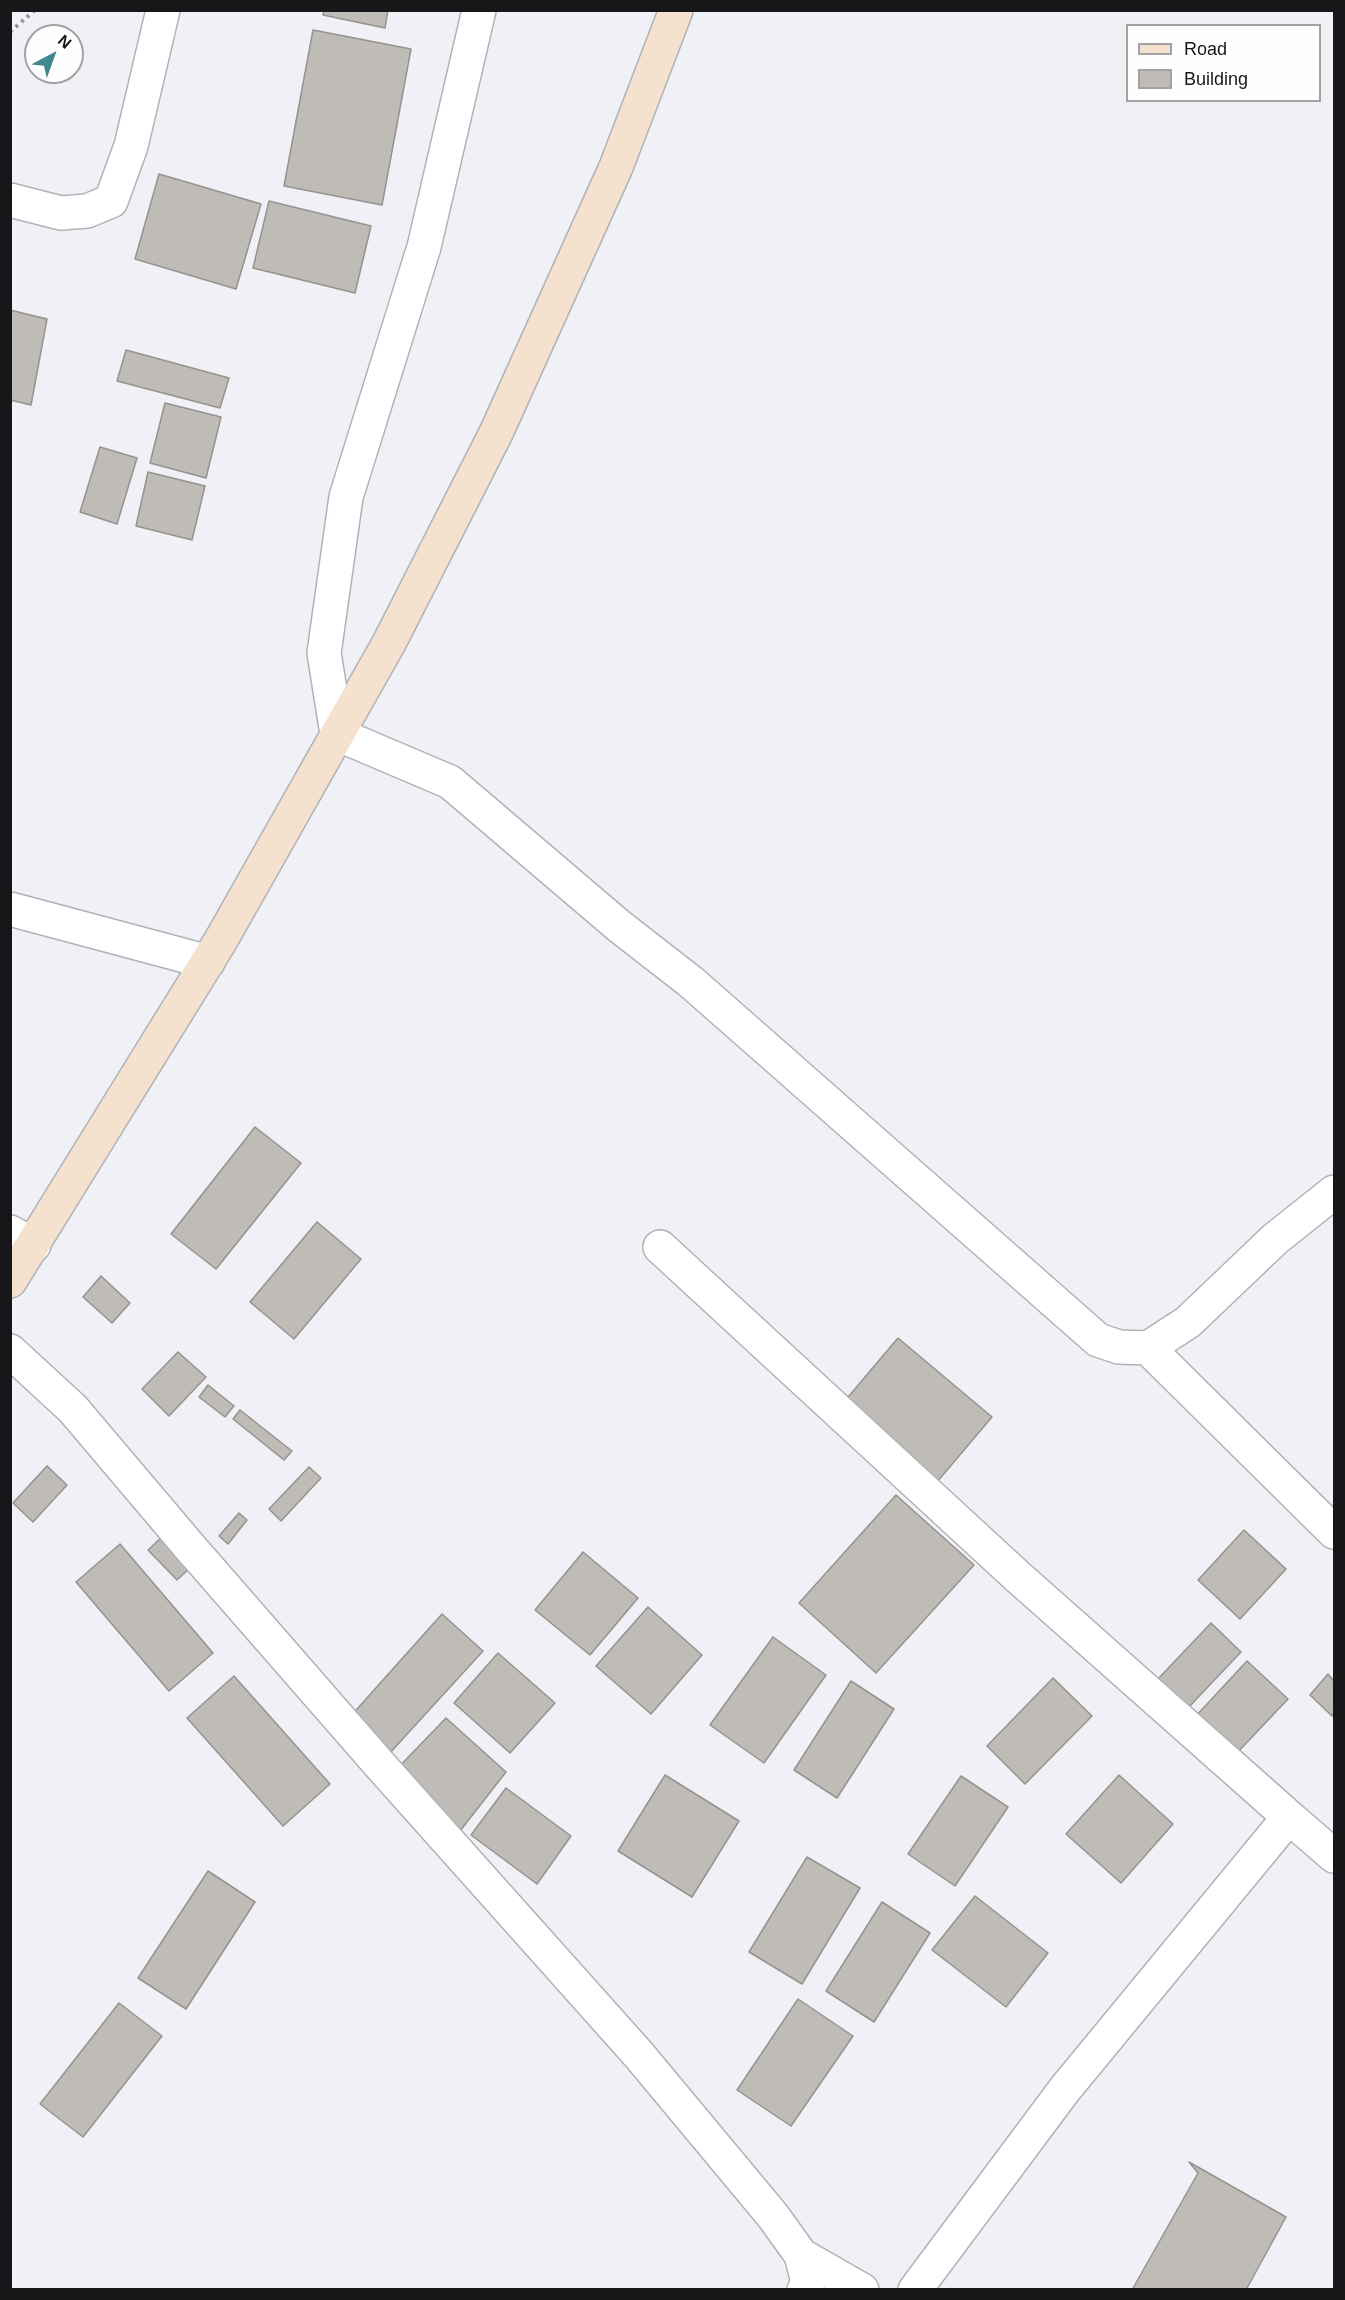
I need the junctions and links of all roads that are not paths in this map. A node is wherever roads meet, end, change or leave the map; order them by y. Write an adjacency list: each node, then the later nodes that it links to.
1 (163, 10): 4 (street)
2 (479, 10): 5 (street)
3 (676, 10): 5 (main road)
4 (10, 200)
5 (337, 734): 7 (main road); 12 (street)
6 (10, 909): 7 (street)
7 (208, 962): 9 (main road)
8 (1334, 1192): 12 (street)
9 (22, 1238): 11 (main road)
10 (660, 1247): 15 (street)
11 (10, 1281)
12 (1148, 1348): 14 (street)
13 (10, 1352): 17 (street)
14 (1335, 1532)
15 (1289, 1817): 16 (street); 20 (street)
16 (1335, 1856)
17 (801, 2255): 18 (street); 19 (street)
18 (804, 2289)
19 (862, 2289)
20 (915, 2289)

